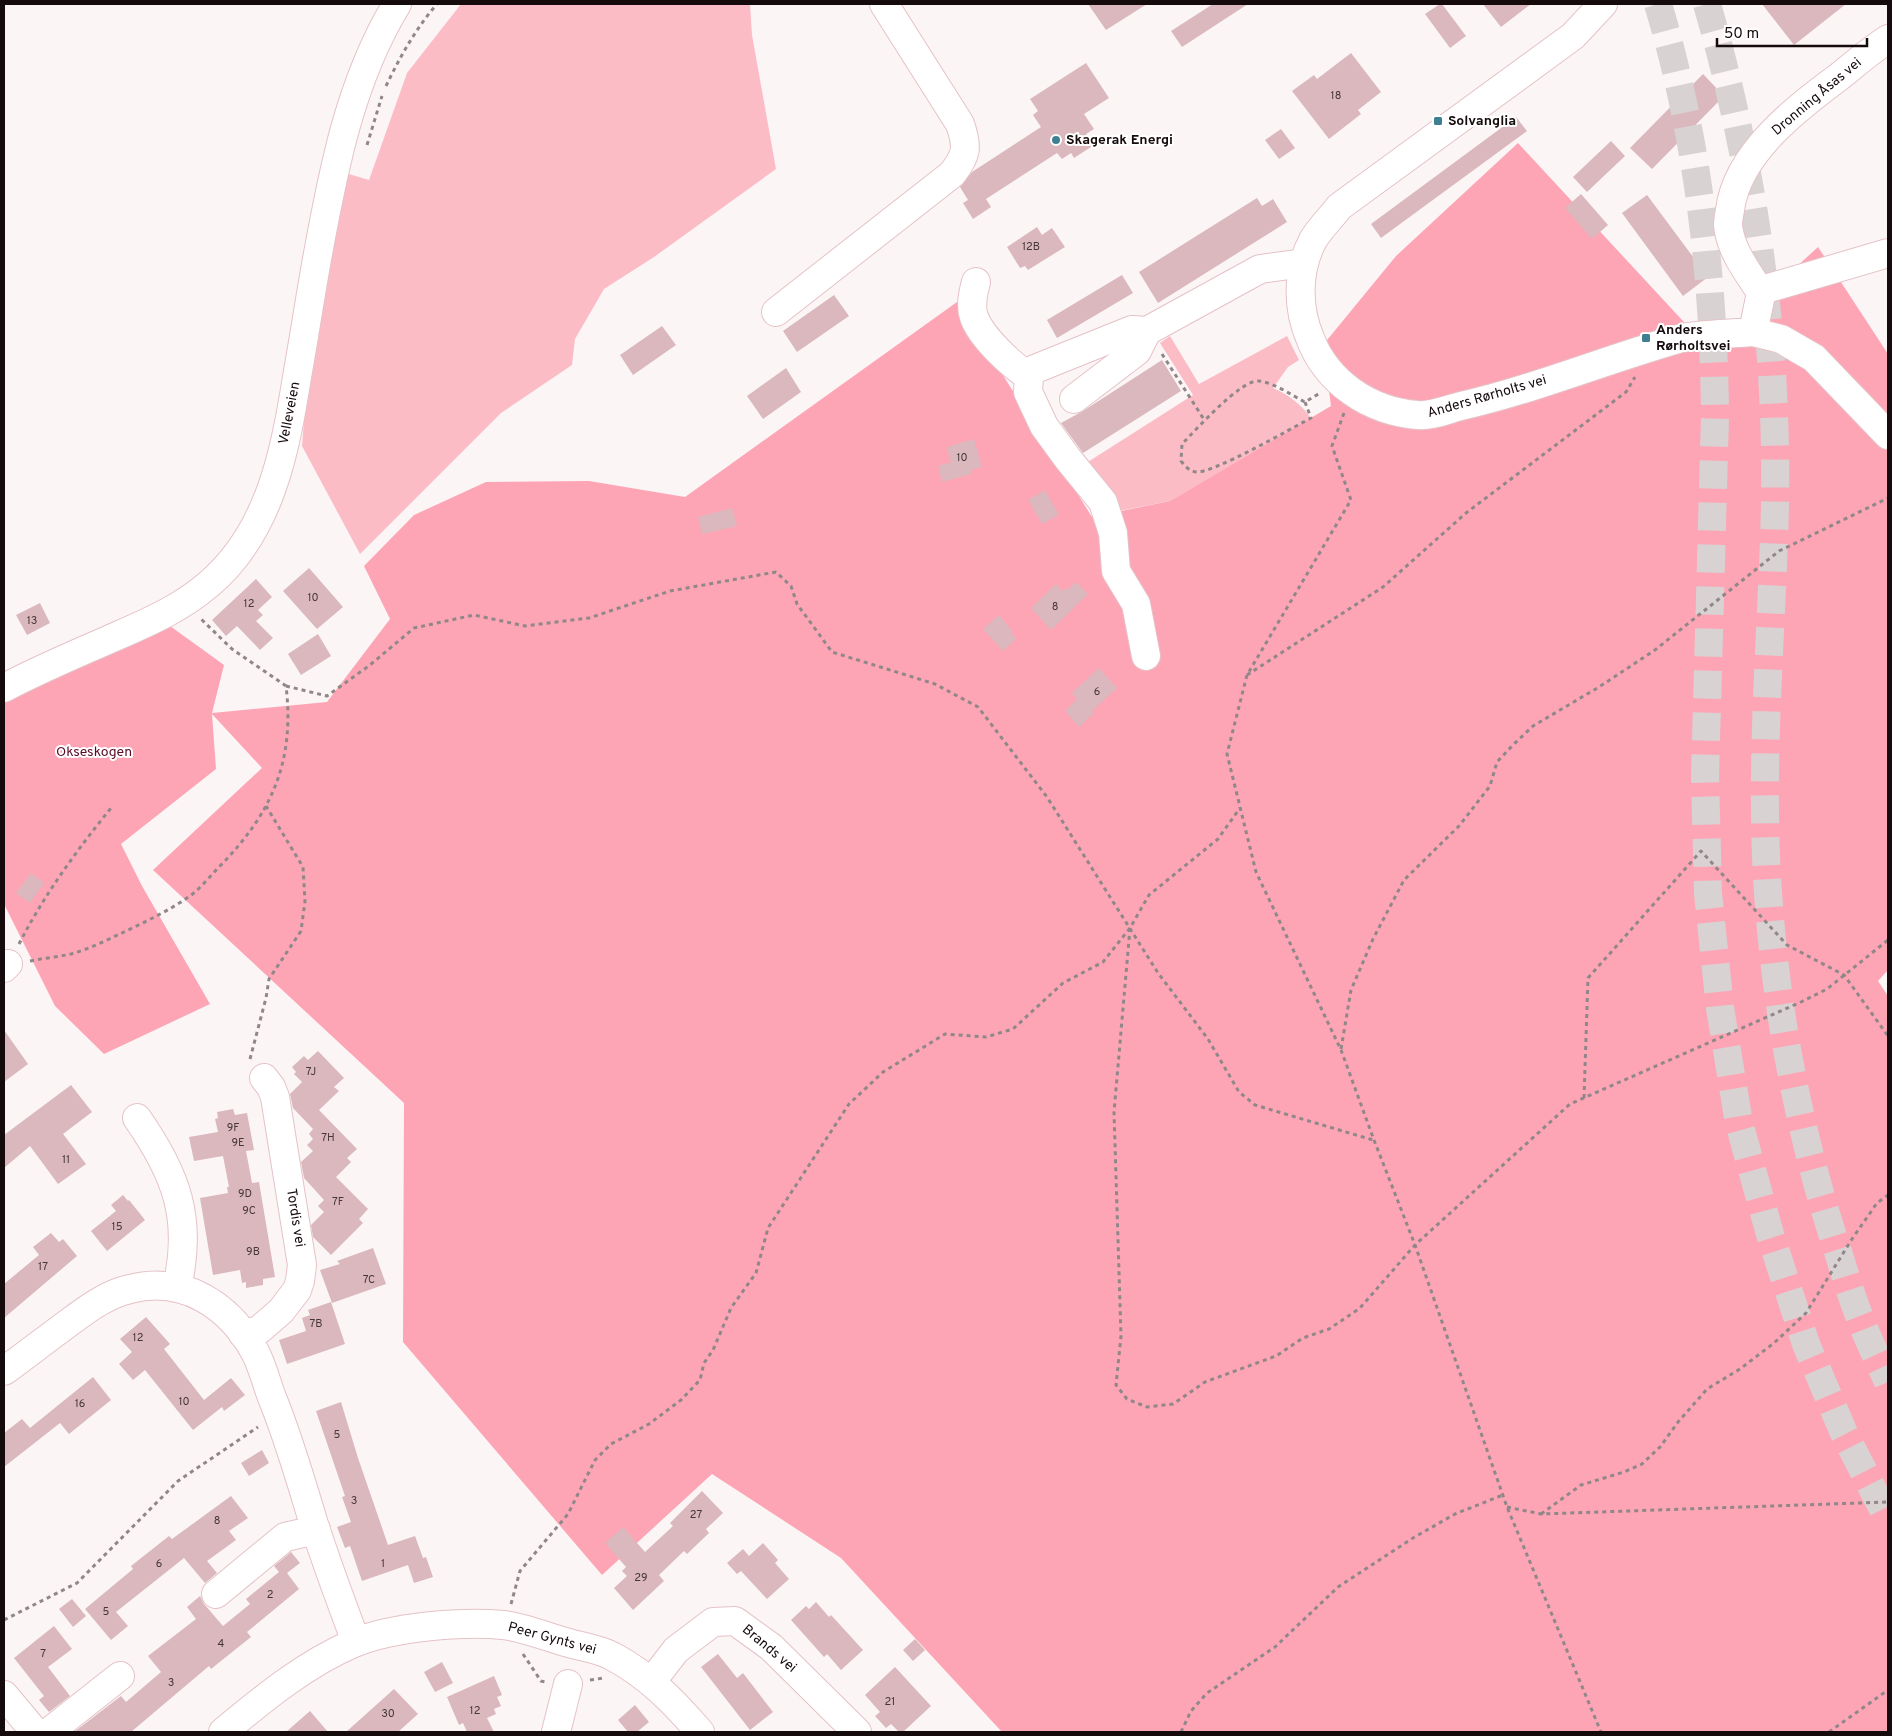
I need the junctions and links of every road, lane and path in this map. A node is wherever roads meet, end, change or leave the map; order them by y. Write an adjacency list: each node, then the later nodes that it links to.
1 (397, 4): 21 (street, Velleveien)
2 (437, 4): 6 (path)
3 (884, 4): 10 (street)
4 (1603, 4): 8 (street, Anders Rørholts vei)
5 (1888, 39): 12 (street, Dronning Åsas vei)
6 (365, 152)
7 (1888, 254): 12 (street)
8 (1304, 264): 11 (street); 15 (street, Anders Rørholts vei)
9 (976, 282): 14 (street)
10 (776, 312)
11 (1147, 331): 14 (street); 16 (street); 18 (path)
12 (1753, 332): 13 (street, Anders Rørholts vei); 19 (street)
13 (1653, 347): 15 (street, Anders Rørholts vei); 23 (path)
14 (1029, 376): 22 (street)
15 (1339, 391): 17 (path); 23 (path)
16 (1074, 399)
17 (1305, 402): 18 (path); 18 (path)
18 (1205, 421)
19 (1888, 436)
20 (1888, 498): 34 (path)
21 (188, 601): 24 (path); 25 (street, Velleveien)
22 (1146, 656)
23 (1247, 675): 27 (path)
24 (286, 686): 26 (path); 29 (path)
25 (4, 688)
26 (266, 806): 31 (path); 35 (path)
27 (1240, 807): 29 (path); 34 (path)
28 (111, 808): 31 (path)
29 (1130, 928): 38 (path); 40 (path); 52 (path)
30 (1888, 940): 32 (path)
31 (6, 966)
32 (1844, 975): 33 (path); 36 (path); 36 (path)
33 (1888, 1036)
34 (1341, 1050): 38 (path)
35 (264, 1078): 42 (street, Tordis vei)
36 (1584, 1098): 40 (path)
37 (137, 1118): 41 (street)
38 (1374, 1140): 40 (path)
39 (1888, 1195): 48 (path)
40 (1416, 1245): 45 (path)
41 (177, 1287): 42 (street); 43 (street)
42 (243, 1334): 44 (street)
43 (4, 1371)
44 (279, 1413): 49 (street); 51 (path)
45 (1503, 1495): 47 (path); 65 (path)
46 (1888, 1502): 48 (path)
47 (1507, 1507): 48 (path); 66 (path)
48 (1541, 1514)
49 (316, 1530): 50 (street); 53 (street)
50 (216, 1594)
51 (4, 1620)
52 (505, 1625): 53 (street, Peer Gynts vei); 55 (street, Peer Gynts vei)
53 (356, 1642): 61 (street, Peer Gynts vei)
54 (120, 1676): 60 (street)
55 (652, 1681): 63 (street, Peer Gynts vei); 64 (street, Brands vei)
56 (568, 1684): 62 (street)
57 (1888, 1690): 67 (path)
58 (4, 1695): 59 (street)
59 (35, 1732)
60 (49, 1732)
61 (223, 1732)
62 (556, 1732)
63 (700, 1732)
64 (857, 1732)
65 (1181, 1732)
66 (1601, 1732)
67 (1829, 1732)

